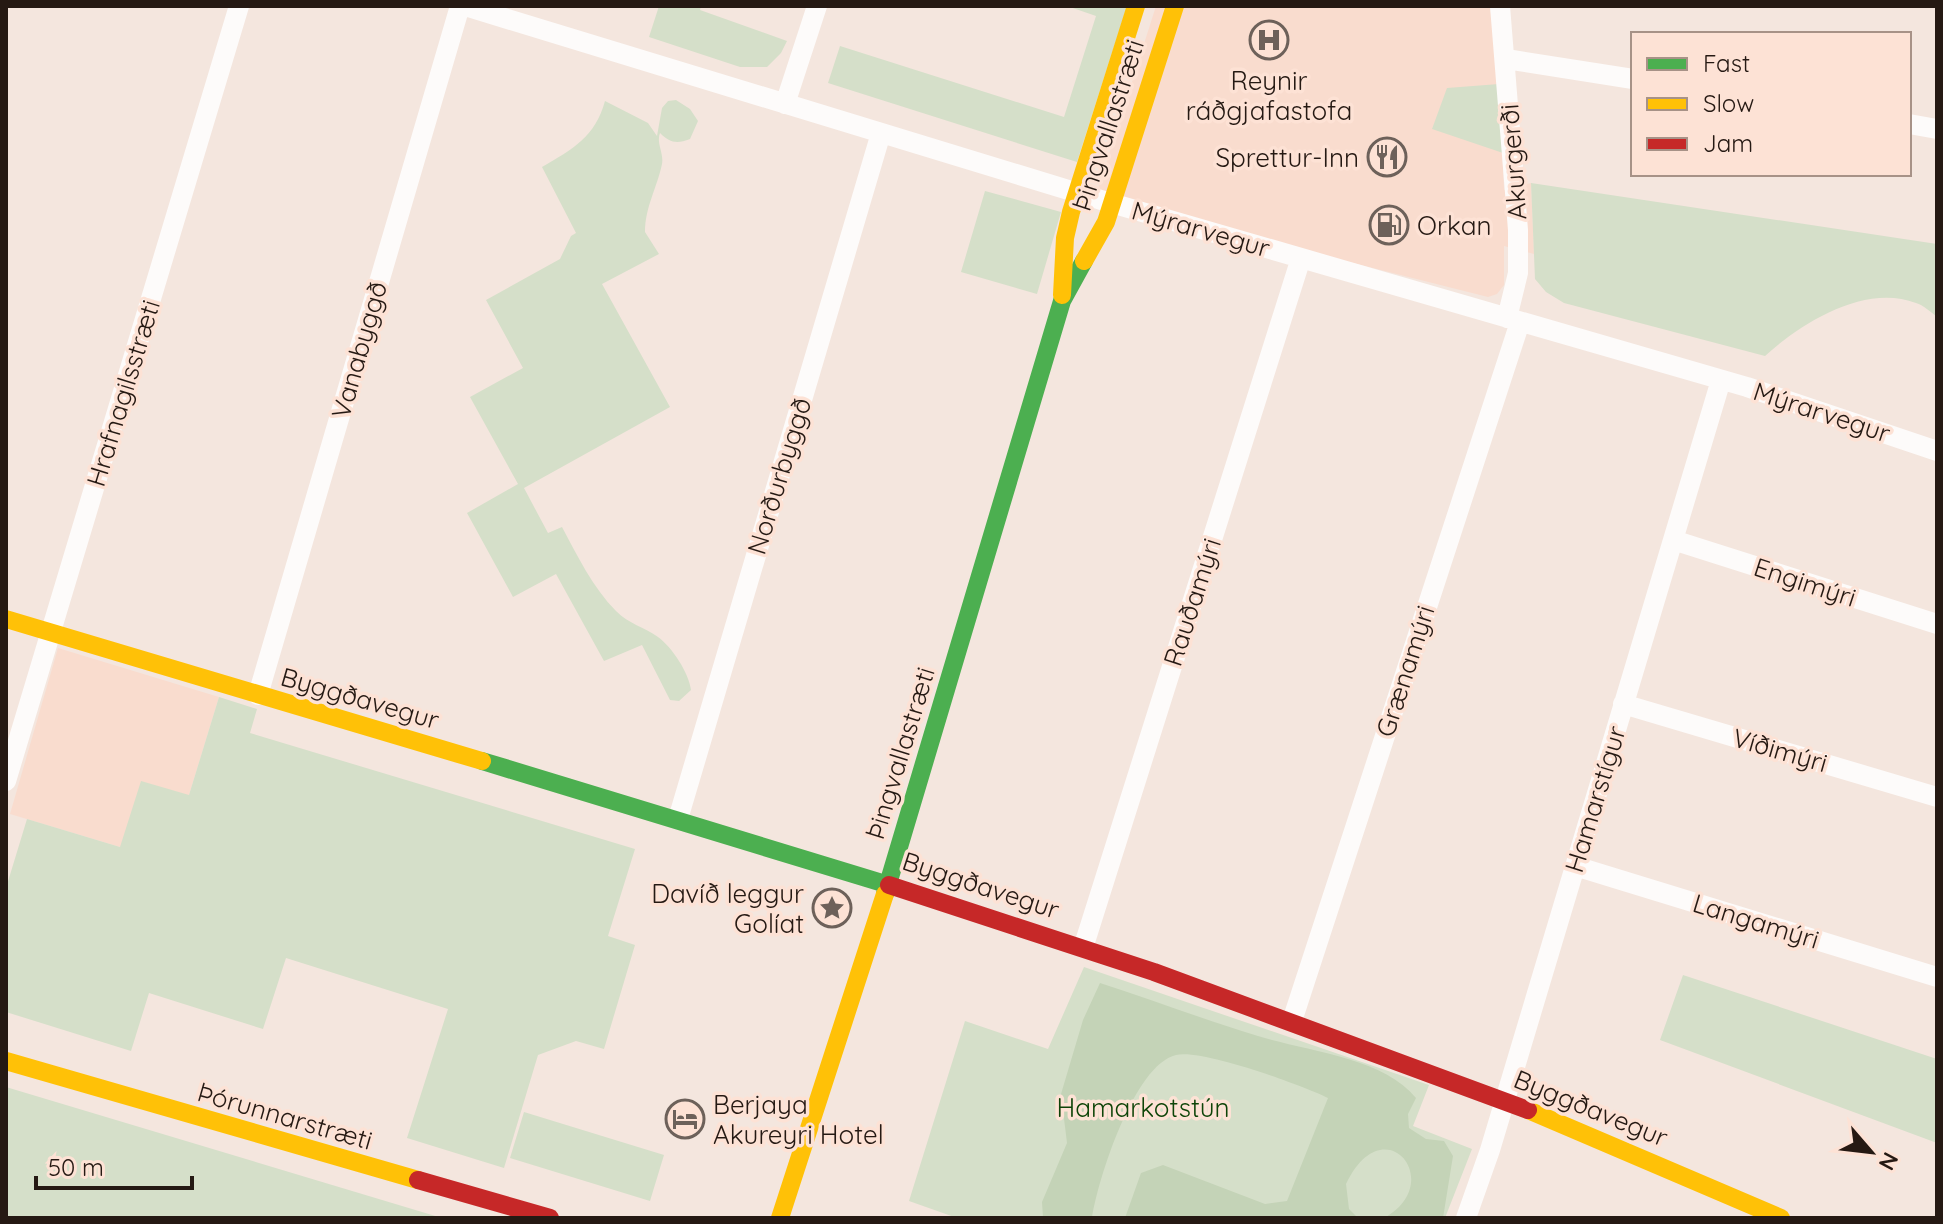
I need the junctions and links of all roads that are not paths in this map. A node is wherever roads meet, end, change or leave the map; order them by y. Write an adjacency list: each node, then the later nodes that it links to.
1 (239, 6): 23 (street, Hrafnagilsstræti)
2 (462, 6): 9 (street, Mýrarvegur); 24 (street, Vanabyggð)
3 (817, 6): 9 (street)
4 (1136, 6): 13 (street, Þingvallastræti)
5 (1175, 6): 14 (street, Þingvallastræti)
6 (1500, 6): 7 (street, Akurgerði)
7 (1506, 59): 8 (street); 17 (street, Akurgerði)
8 (1631, 79)
9 (785, 104): 12 (street, Mýrarvegur)
10 (1911, 124): 11 (street)
11 (1937, 129)
12 (881, 133): 13 (street, Mýrarvegur); 28 (street, Norðurbyggð)
13 (1077, 193): 14 (street, Mýrarvegur); 16 (street, Þingvallastræti)
14 (1111, 203): 15 (street, Mýrarvegur); 16 (street, Þingvallastræti)
15 (1301, 258): 17 (street, Mýrarvegur); 31 (street, Rauðamýri)
16 (1062, 301): 30 (street, Þingvallastræti)
17 (1513, 320): 18 (street, Mýrarvegur); 33 (street, Grænamýri)
18 (1721, 380): 19 (street, Mýrarvegur); 20 (street, Hamarstígur)
19 (1937, 451)
20 (1673, 540): 22 (street, Engimýri); 25 (street, Hamarstígur)
21 (6, 619): 23 (street, Byggðavegur)
22 (1937, 624)
23 (51, 632): 24 (street, Byggðavegur); 26 (street, Hrafnagilsstræti)
24 (258, 695): 28 (street, Byggðavegur)
25 (1623, 704): 27 (street, Víðimýri); 29 (street, Hamarstígur)
26 (6, 781)
27 (1937, 797)
28 (678, 819): 30 (street, Byggðavegur)
29 (1575, 866): 32 (street, Langamýri); 35 (street, Hamarstígur)
30 (889, 883): 31 (street, Byggðavegur); 37 (street, Þingvallastræti)
31 (1084, 945): 33 (street, Byggðavegur)
32 (1937, 977)
33 (1292, 1021): 35 (street, Byggðavegur)
34 (6, 1061): 36 (street, Þórunnarstræti)
35 (1505, 1101): 38 (street, Hamarstígur); 39 (street, Byggðavegur)
36 (550, 1218)
37 (780, 1218)
38 (1466, 1218)
39 (1781, 1218)

